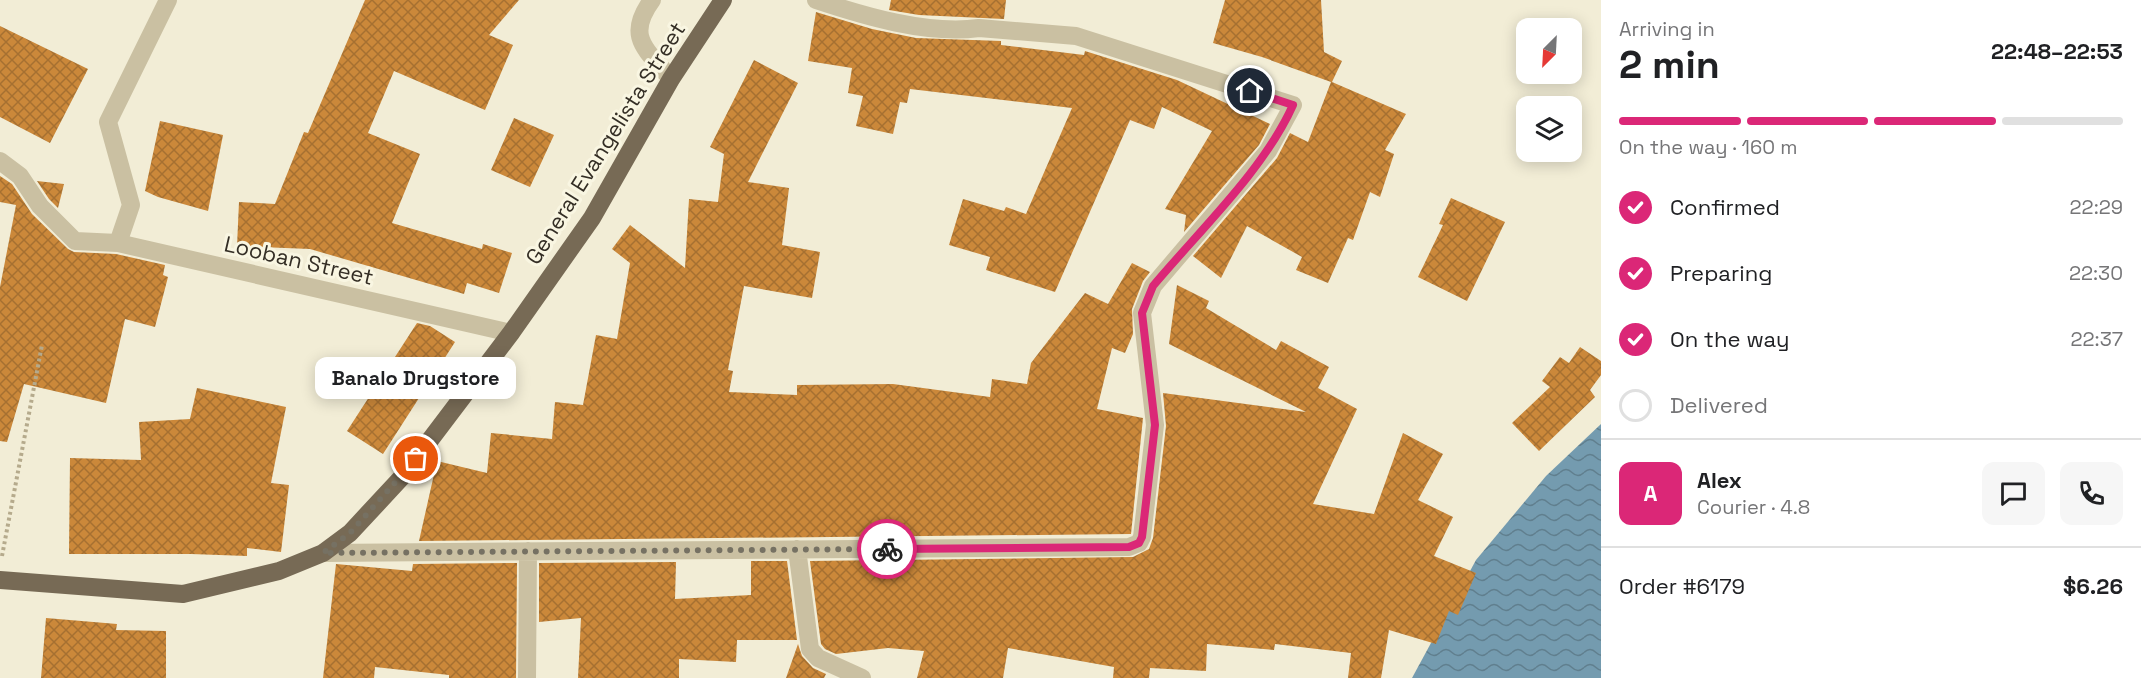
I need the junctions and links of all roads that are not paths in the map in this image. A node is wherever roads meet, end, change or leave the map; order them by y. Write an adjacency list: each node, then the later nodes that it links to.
1 (168, 0): 7 (street)
2 (652, 0): 5 (street)
3 (723, 0): 5 (main road, General Evangelista Street)
4 (816, 0): 9 (street)
5 (671, 79): 8 (main road, General Evangelista Street)
6 (0, 161): 7 (street, Looban Street)
7 (118, 243): 8 (street, Looban Street)
8 (511, 333): 11 (main road, General Evangelista Street)
9 (797, 549): 10 (street); 14 (street)
10 (528, 551): 11 (street); 13 (street)
11 (323, 553): 12 (main road, General Evangelista Street)
12 (0, 580)
13 (527, 678)
14 (862, 678)

